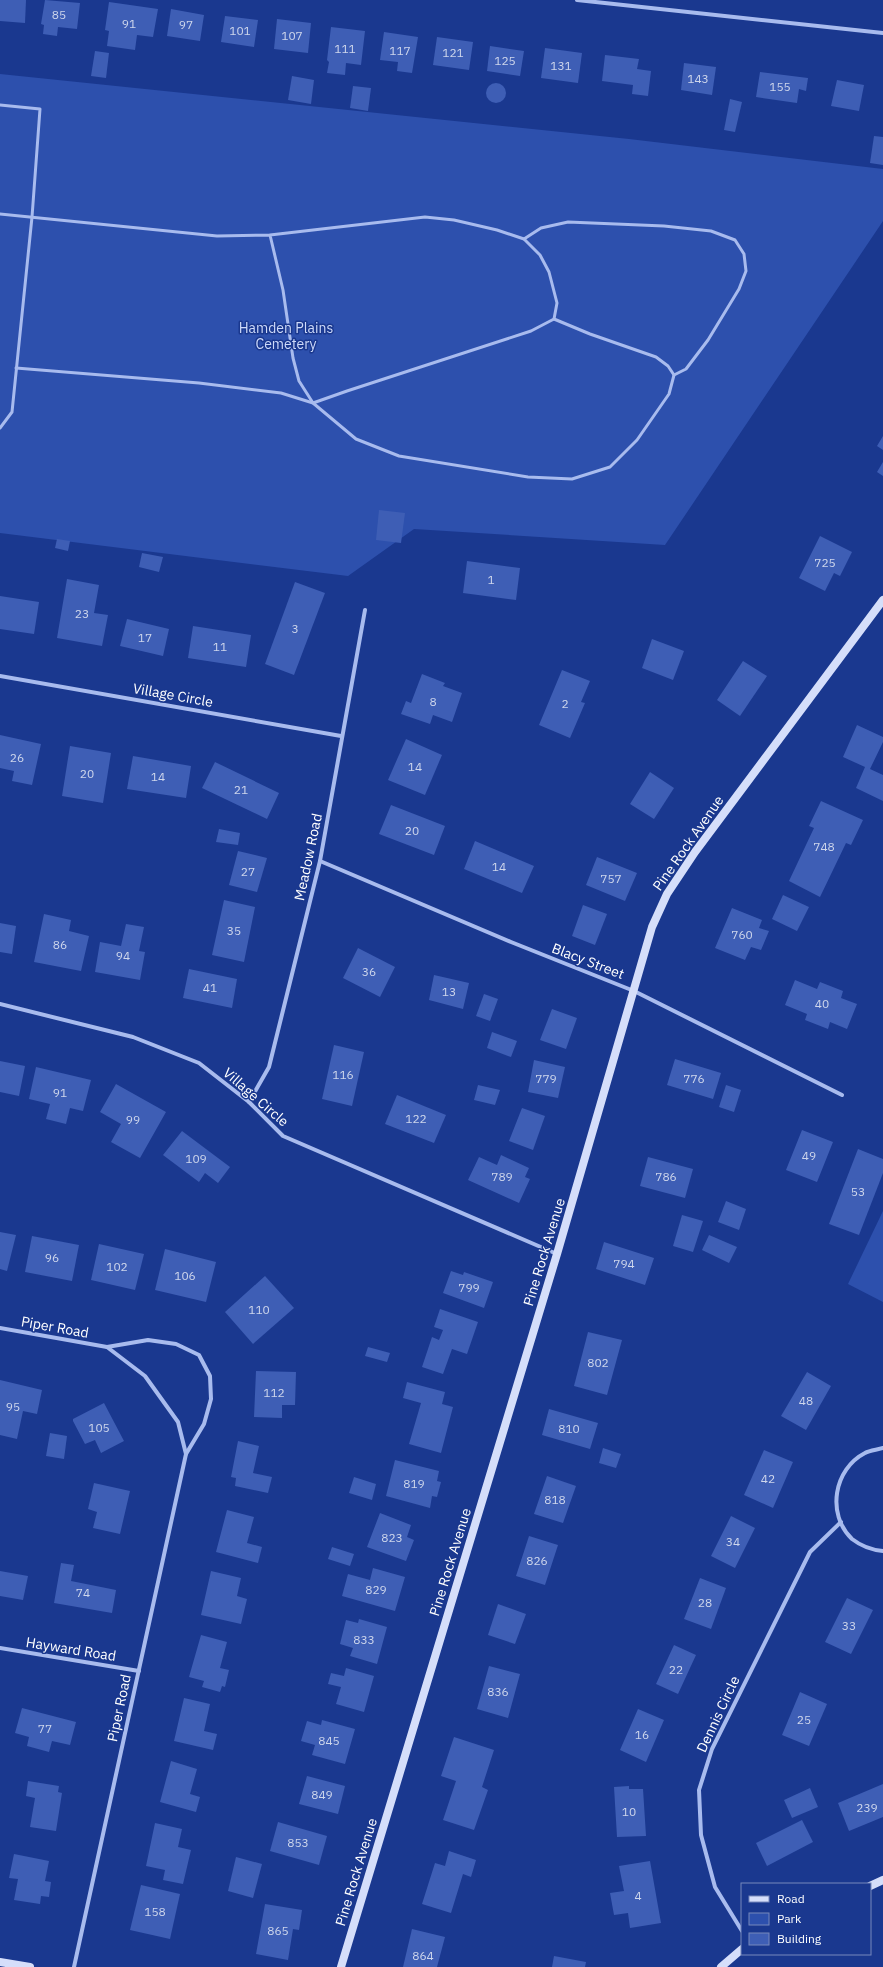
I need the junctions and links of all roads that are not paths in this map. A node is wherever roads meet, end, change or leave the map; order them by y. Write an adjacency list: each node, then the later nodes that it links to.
1 (577, 0): 2 (street)
2 (883, 33)
3 (0, 106): 5 (lane)
4 (0, 214): 5 (lane)
5 (32, 217): 6 (lane); 9 (lane)
6 (270, 236): 7 (lane); 11 (lane)
7 (524, 239): 8 (lane); 10 (lane)
8 (554, 319): 10 (lane); 11 (lane)
9 (16, 368): 11 (lane); 12 (lane)
10 (674, 375): 11 (lane)
11 (313, 404)
12 (0, 428)
13 (883, 600): 18 (street, Pine Rock Avenue)
14 (365, 610): 16 (street, Meadow Road)
15 (0, 676): 16 (street, Village Circle)
16 (341, 736): 17 (street, Meadow Road)
17 (320, 861): 18 (street, Blacy Street); 21 (street, Meadow Road)
18 (634, 991): 20 (street, Blacy Street); 22 (street, Pine Rock Avenue)
19 (0, 1004): 21 (street, Village Circle)
20 (842, 1095)
21 (249, 1102): 22 (street, Village Circle)
22 (557, 1254): 38 (street, Pine Rock Avenue)
23 (0, 1328): 24 (street, Piper Road)
24 (107, 1347): 26 (street, Piper Road); 26 (street, Piper Road)
25 (883, 1448): 27 (street)
26 (186, 1454): 30 (street, Piper Road)
27 (841, 1522): 28 (street); 33 (street, Dennis Circle)
28 (883, 1551)
29 (0, 1648): 30 (street, Hayward Road)
30 (138, 1671): 37 (street, Piper Road)
31 (883, 1880): 32 (street)
32 (871, 1886)
33 (741, 1929)
34 (741, 1950): 39 (street)
35 (0, 1962): 36 (street)
36 (30, 1967)
37 (74, 1967)
38 (341, 1967)
39 (721, 1967)

